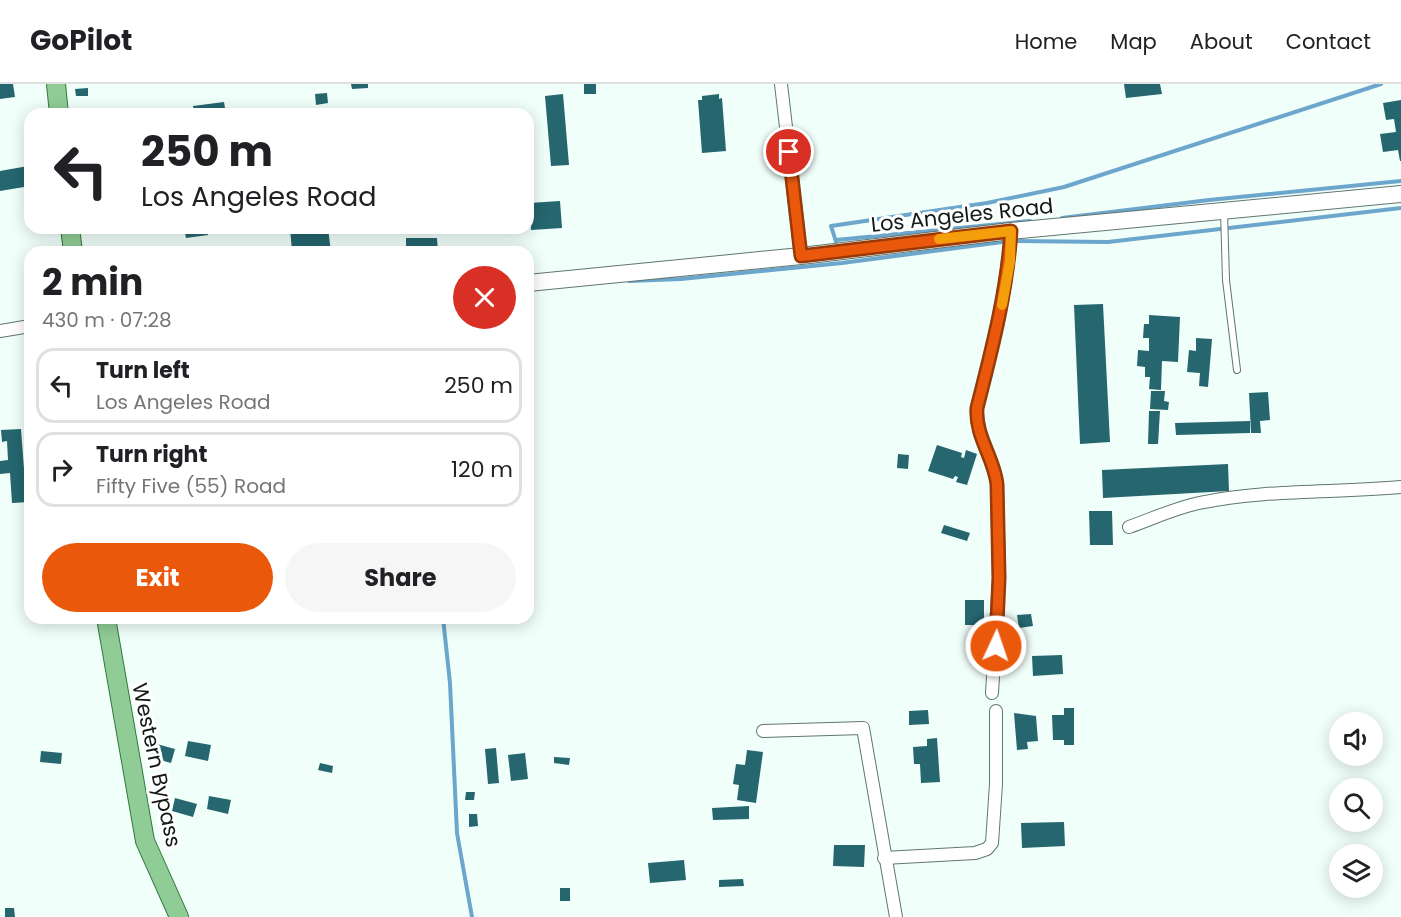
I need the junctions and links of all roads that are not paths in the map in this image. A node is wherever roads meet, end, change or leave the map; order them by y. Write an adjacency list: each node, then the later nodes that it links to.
1 (56, 84): 3 (main road)
2 (782, 84): 7 (street)
3 (58, 108)
4 (1401, 194): 5 (main road, Los Angeles Road)
5 (1224, 210): 6 (main road, Los Angeles Road); 11 (lane)
6 (1011, 231): 7 (main road, Los Angeles Road); 15 (street)
7 (801, 256): 8 (main road, Los Angeles Road)
8 (534, 282)
9 (24, 327): 10 (street)
10 (0, 331)
11 (1237, 370)
12 (1401, 488): 13 (street)
13 (1129, 527)
14 (107, 624): 19 (main road, Western Bypass)
15 (992, 693)
16 (996, 711): 18 (street)
17 (764, 731): 18 (street)
18 (884, 858): 20 (street)
19 (179, 917)
20 (896, 917)

